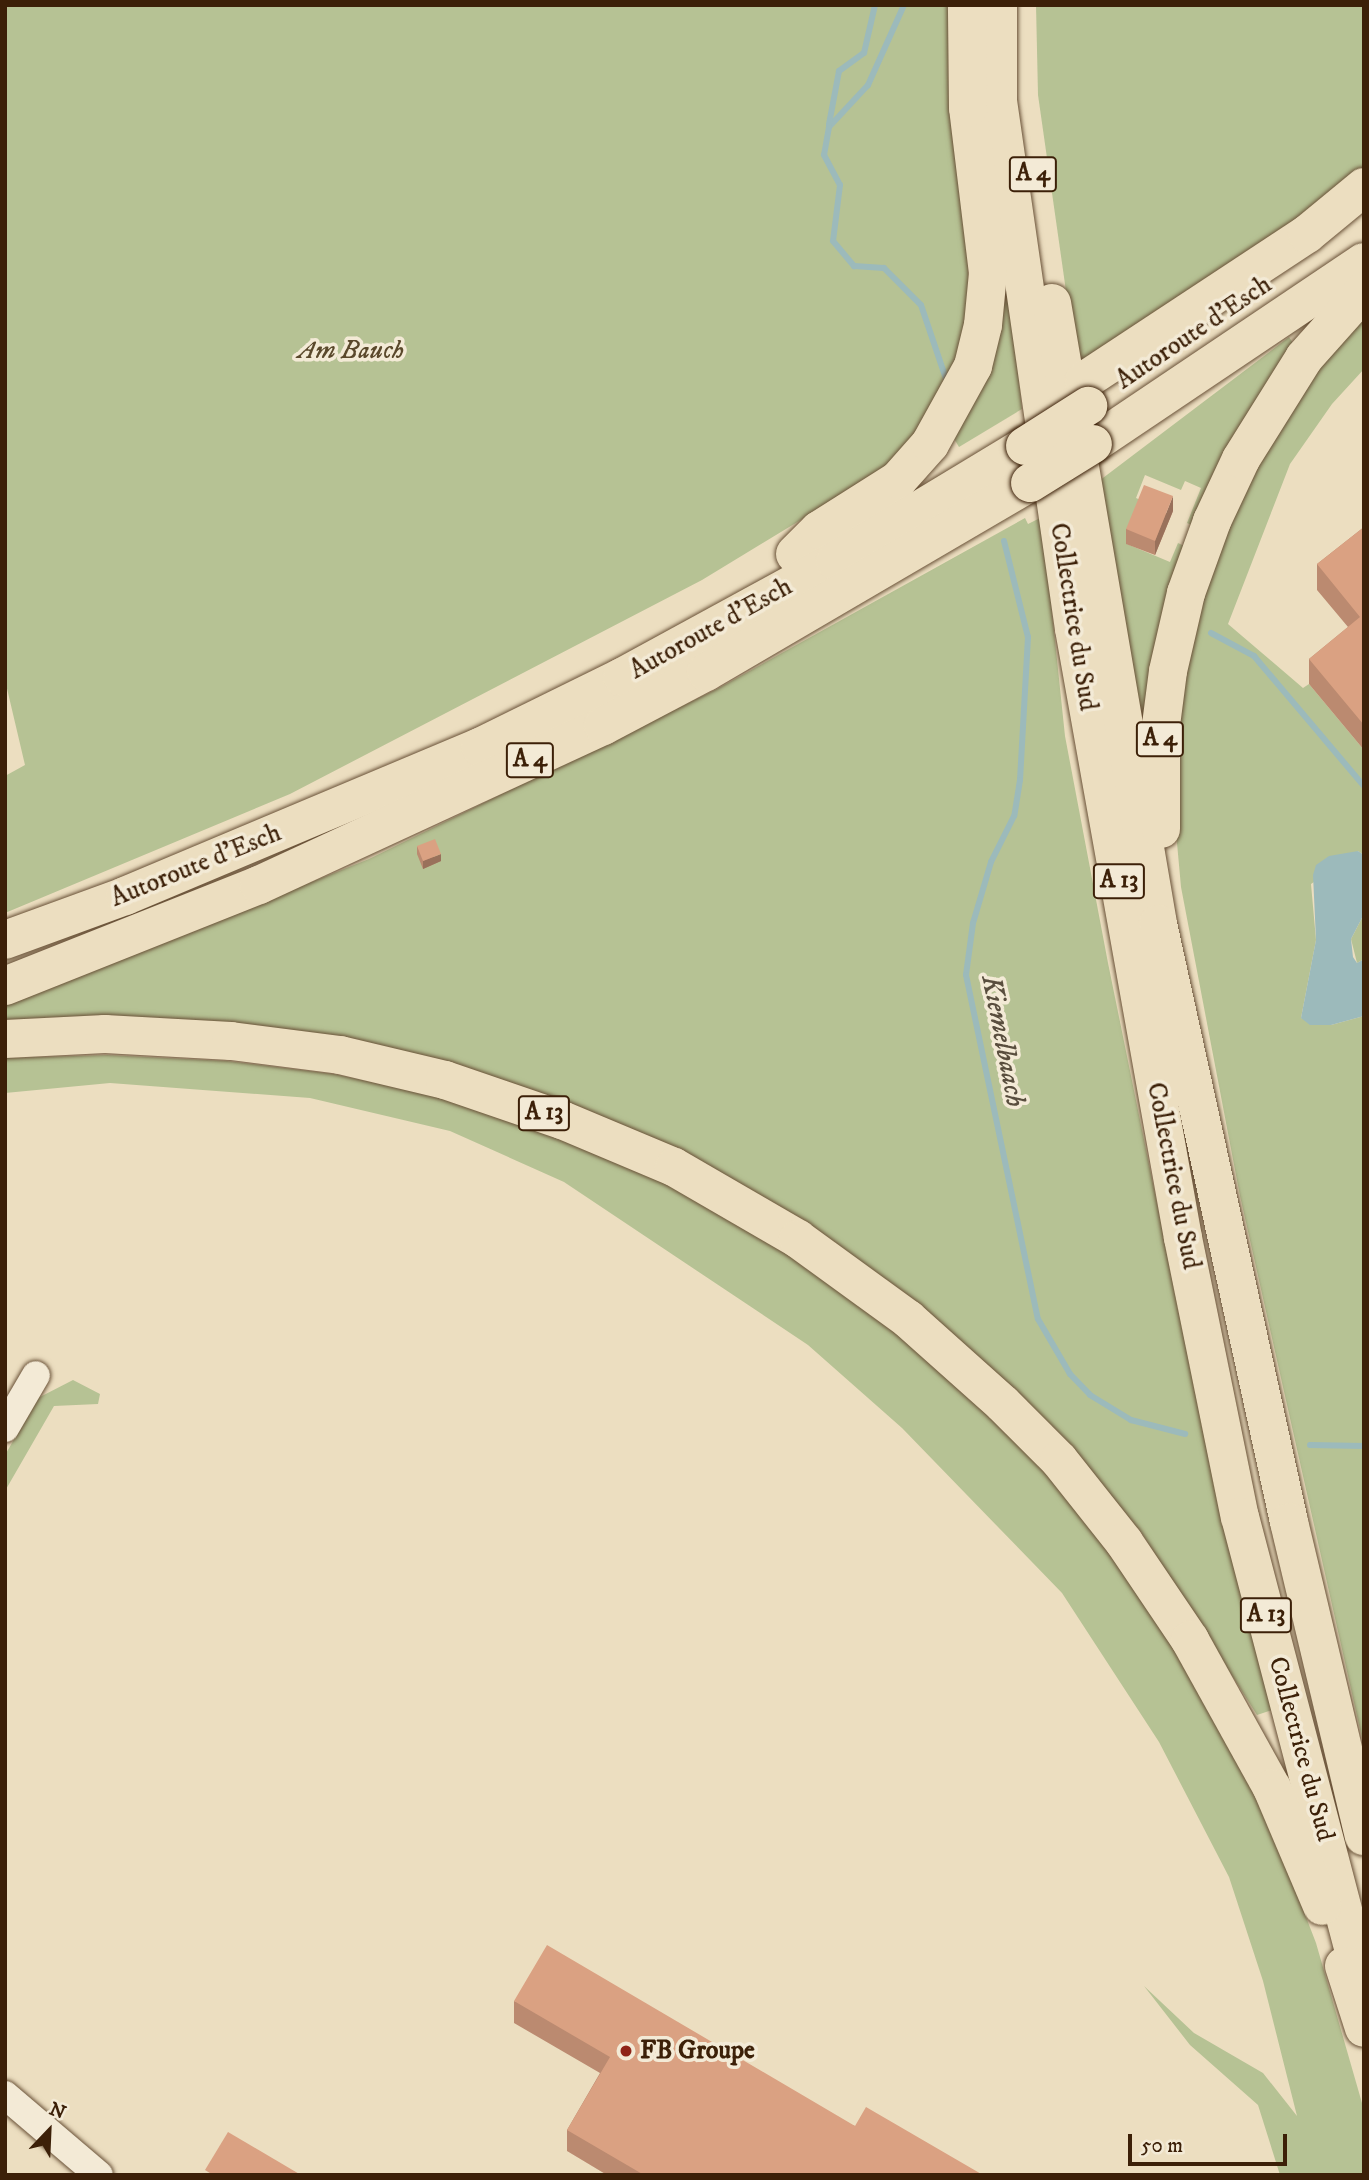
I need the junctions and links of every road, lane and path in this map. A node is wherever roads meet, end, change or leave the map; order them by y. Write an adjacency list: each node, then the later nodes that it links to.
1 (996, 8): 8 (highway, A 4); 13 (highway, A 4); 17 (highway, Collectrice du Sud / A 13)
2 (1364, 187): 6 (highway, A 4)
3 (1364, 217): 6 (highway, Autoroute d'Esch / A 4)
4 (1364, 262): 7 (highway, Autoroute d'Esch / A 4, bridge)
5 (1364, 291): 13 (highway, A 4)
6 (1086, 394): 7 (highway, Autoroute d'Esch / A 4, bridge)
7 (1026, 450): 8 (highway, A 4); 9 (highway, Autoroute d'Esch / A 4); 11 (highway, Autoroute d'Esch / A 4)
8 (795, 554): 9 (highway, A 4)
9 (269, 836): 10 (highway, Autoroute d'Esch / A 4)
10 (5, 940)
11 (5, 986)
12 (5, 1039): 18 (highway, A 13)
13 (1225, 1236): 16 (highway, Collectrice du Sud / A 13)
14 (36, 1375): 15 (street)
15 (5, 1429)
16 (1364, 1836)
17 (1364, 1989)
18 (1364, 2028)
19 (5, 2095): 20 (street)
20 (99, 2175)

